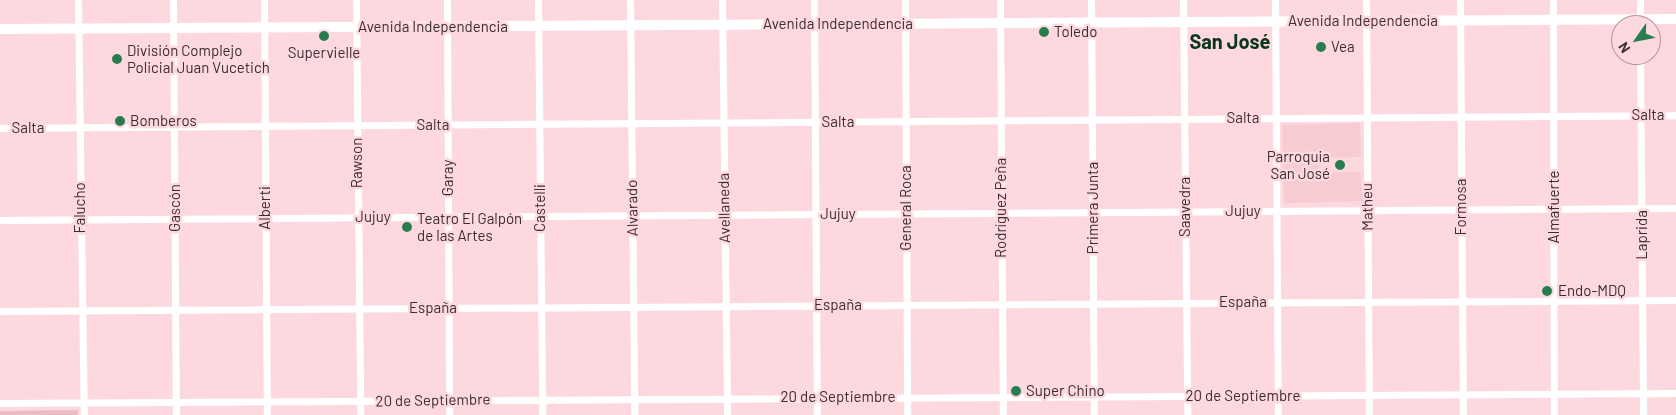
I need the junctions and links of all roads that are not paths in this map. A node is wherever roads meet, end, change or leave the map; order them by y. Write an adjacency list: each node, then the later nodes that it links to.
1 (78, 0): 39 (street, Falucho)
2 (173, 0): 40 (street, Gascón)
3 (264, 0): 37 (street, Alberti)
4 (356, 0): 35 (street, Rawson)
5 (447, 0): 36 (street, Garay)
6 (538, 0): 33 (street, Castelli)
7 (630, 0): 34 (street, Alvarado)
8 (722, 0): 30 (street, Avellaneda)
9 (814, 0): 31 (street)
10 (905, 0): 32 (street, General Roca)
11 (1000, 0): 29 (street, Rodríguez Peña)
12 (1091, 0): 27 (street, Primera Junta)
13 (1183, 0): 28 (street, Saavedra)
14 (1275, 0): 24 (street)
15 (1366, 0): 25 (street, Matheu)
16 (1460, 0): 22 (street, Formosa)
17 (1553, 0): 21 (street, Almafuerte)
18 (1640, 0): 19 (street)
19 (1640, 15)
20 (1676, 18): 23 (main road, Avenida Independencia)
21 (1553, 19): 22 (main road, Avenida Independencia); 26 (main road, Avenida Independencia); 44 (street, Almafuerte)
22 (1460, 20): 25 (main road, Avenida Independencia); 46 (street, Formosa)
23 (1661, 20)
24 (1276, 21): 25 (main road, Avenida Independencia); 28 (main road, Avenida Independencia); 47 (street)
25 (1366, 21): 45 (street, Matheu)
26 (1611, 21)
27 (1091, 22): 28 (main road, Avenida Independencia); 29 (main road, Avenida Independencia); 50 (street, Primera Junta)
28 (1184, 22): 48 (street, Saavedra)
29 (1000, 23): 32 (main road, Avenida Independencia); 49 (street, Rodríguez Peña)
30 (723, 24): 31 (main road, Avenida Independencia); 34 (main road, Avenida Independencia); 52 (street, Avellaneda)
31 (814, 24): 32 (main road, Avenida Independencia); 53 (street)
32 (905, 24): 51 (street, General Roca)
33 (538, 26): 34 (main road, Avenida Independencia); 36 (main road, Avenida Independencia); 55 (street, Castelli)
34 (630, 26): 54 (street, Alvarado)
35 (356, 27): 36 (main road, Avenida Independencia); 37 (main road, Avenida Independencia); 56 (street, Rawson)
36 (447, 27): 57 (street, Garay)
37 (264, 28): 40 (main road, Avenida Independencia); 58 (street, Alberti)
38 (0, 29): 39 (main road, Avenida Independencia)
39 (78, 29): 40 (main road, Avenida Independencia); 61 (street, Falucho)
40 (173, 29): 59 (street, Gascón)
41 (1640, 65): 42 (street, Laprida)
42 (1641, 115): 43 (street, Salta); 44 (street, Salta); 62 (street, Laprida)
43 (1676, 115)
44 (1554, 116): 46 (street, Salta); 64 (street, Almafuerte)
45 (1367, 117): 46 (street, Salta); 47 (street, Salta); 65 (street, Matheu)
46 (1460, 117): 66 (street, Formosa)
47 (1276, 118): 48 (street, Salta); 68 (street)
48 (1184, 119): 50 (street, Salta); 67 (street, Saavedra)
49 (1000, 120): 50 (street, Salta); 51 (street, Salta); 71 (street, Rodríguez Peña)
50 (1092, 120): 69 (street, Primera Junta)
51 (905, 121): 53 (street, Salta); 70 (street, General Roca)
52 (724, 122): 53 (street, Salta); 54 (street, Salta); 72 (street, Avellaneda)
53 (814, 122): 73 (street)
54 (631, 123): 55 (street, Salta); 74 (street, Alvarado)
55 (539, 124): 57 (street, Salta); 76 (street, Castelli)
56 (357, 125): 57 (street, Salta); 58 (street, Salta); 77 (street, Rawson)
57 (448, 125): 75 (street, Garay)
58 (265, 126): 59 (street, Salta); 79 (street, Alberti)
59 (174, 127): 61 (street, Salta); 78 (street, Gascón)
60 (0, 128): 61 (street, Salta)
61 (79, 128): 80 (street, Falucho)
62 (1642, 208): 63 (street, Jujuy); 64 (street, Jujuy); 83 (street, Laprida)
63 (1676, 208)
64 (1555, 209): 66 (street, Jujuy); 82 (street, Almafuerte)
65 (1368, 210): 66 (street, Jujuy); 68 (street, Jujuy); 87 (street, Matheu)
66 (1461, 210): 85 (street, Formosa)
67 (1185, 211): 68 (street, Jujuy); 69 (street, Jujuy); 88 (street, Saavedra)
68 (1277, 211): 86 (street)
69 (1093, 212): 71 (street, Jujuy); 90 (street, Primera Junta)
70 (906, 213): 71 (street, Jujuy); 73 (street, Jujuy); 92 (street, General Roca)
71 (1001, 213): 89 (street, Rodríguez Peña)
72 (724, 214): 73 (street, Jujuy); 74 (street, Jujuy); 94 (street, Avellaneda)
73 (815, 214): 91 (street)
74 (632, 215): 76 (street, Jujuy); 93 (street, Alvarado)
75 (448, 216): 76 (street, Jujuy); 77 (street, Jujuy); 97 (street, Garay)
76 (540, 216): 95 (street, Castelli)
77 (358, 217): 79 (street, Jujuy); 96 (street, Rawson)
78 (175, 218): 79 (street, Jujuy); 80 (street, Jujuy); 100 (street, Gascón)
79 (266, 218): 99 (street, Alberti)
80 (80, 219): 81 (street, Jujuy); 98 (street, Falucho)
81 (0, 220)
82 (1554, 300): 83 (street, España); 85 (street, España); 103 (street, Almafuerte)
83 (1642, 300): 84 (street, España); 104 (street, Laprida)
84 (1676, 300)
85 (1462, 301): 87 (street, España); 106 (street, Formosa)
86 (1278, 302): 87 (street, España); 88 (street, España); 109 (street)
87 (1368, 302): 105 (street, Matheu)
88 (1186, 303): 90 (street, España); 108 (street, Saavedra)
89 (1002, 304): 90 (street, España); 92 (street, España); 111 (street, Rodríguez Peña)
90 (1093, 304): 107 (street, Primera Junta)
91 (816, 305): 92 (street, España); 94 (street, España); 110 (street)
92 (906, 305): 113 (street, General Roca)
93 (633, 306): 94 (street, España); 95 (street, España); 114 (street, Alvarado)
94 (725, 306): 112 (street, Avellaneda)
95 (541, 307): 97 (street, España); 116 (street, Castelli)
96 (358, 308): 97 (street, España); 99 (street, España); 117 (street, Rawson)
97 (449, 308): 115 (street, Garay)
98 (80, 309): 100 (street, España); 101 (street, España); 121 (street, Falucho)
99 (266, 309): 100 (street, España); 118 (street, Alberti)
100 (176, 310): 120 (street, Gascón)
101 (0, 311)
102 (1676, 393): 104 (street, 20 de Septiembre)
103 (1554, 394): 104 (street, 20 de Septiembre); 106 (street, 20 de Septiembre); 138 (street, Almafuerte)
104 (1643, 394): 139 (street, Laprida)
105 (1369, 395): 106 (street, 20 de Septiembre); 109 (street, 20 de Septiembre); 136 (street, Matheu)
106 (1462, 395): 137 (street, Formosa)
107 (1094, 396): 108 (street, 20 de Septiembre); 111 (street, 20 de Septiembre); 133 (street, Primera Junta)
108 (1187, 396): 109 (street, 20 de Septiembre); 134 (street, Saavedra)
109 (1278, 396): 135 (street)
110 (816, 397): 112 (street, 20 de Septiembre); 113 (street, 20 de Septiembre); 130 (street)
111 (1003, 397): 113 (street, 20 de Septiembre); 132 (street, Rodríguez Peña)
112 (726, 398): 114 (street, 20 de Septiembre); 129 (street, Avellaneda)
113 (907, 398): 131 (street, General Roca)
114 (634, 399): 116 (street, 20 de Septiembre); 128 (street, Alvarado)
115 (449, 400): 116 (street, 20 de Septiembre); 117 (street, 20 de Septiembre); 126 (street, Garay)
116 (542, 400): 127 (street, Castelli)
117 (360, 401): 118 (street, 20 de Septiembre); 125 (street, Rawson)
118 (267, 402): 120 (street, 20 de Septiembre); 124 (street, Alberti)
119 (0, 403): 121 (street, 20 de Septiembre)
120 (176, 403): 121 (street, 20 de Septiembre); 123 (street, Gascón)
121 (84, 404): 122 (street, Falucho)
122 (84, 415)
123 (176, 415)
124 (267, 415)
125 (360, 415)
126 (449, 415)
127 (542, 415)
128 (634, 415)
129 (726, 415)
130 (817, 415)
131 (907, 415)
132 (1003, 415)
133 (1094, 415)
134 (1187, 415)
135 (1278, 415)
136 (1369, 415)
137 (1463, 415)
138 (1554, 415)
139 (1643, 415)

